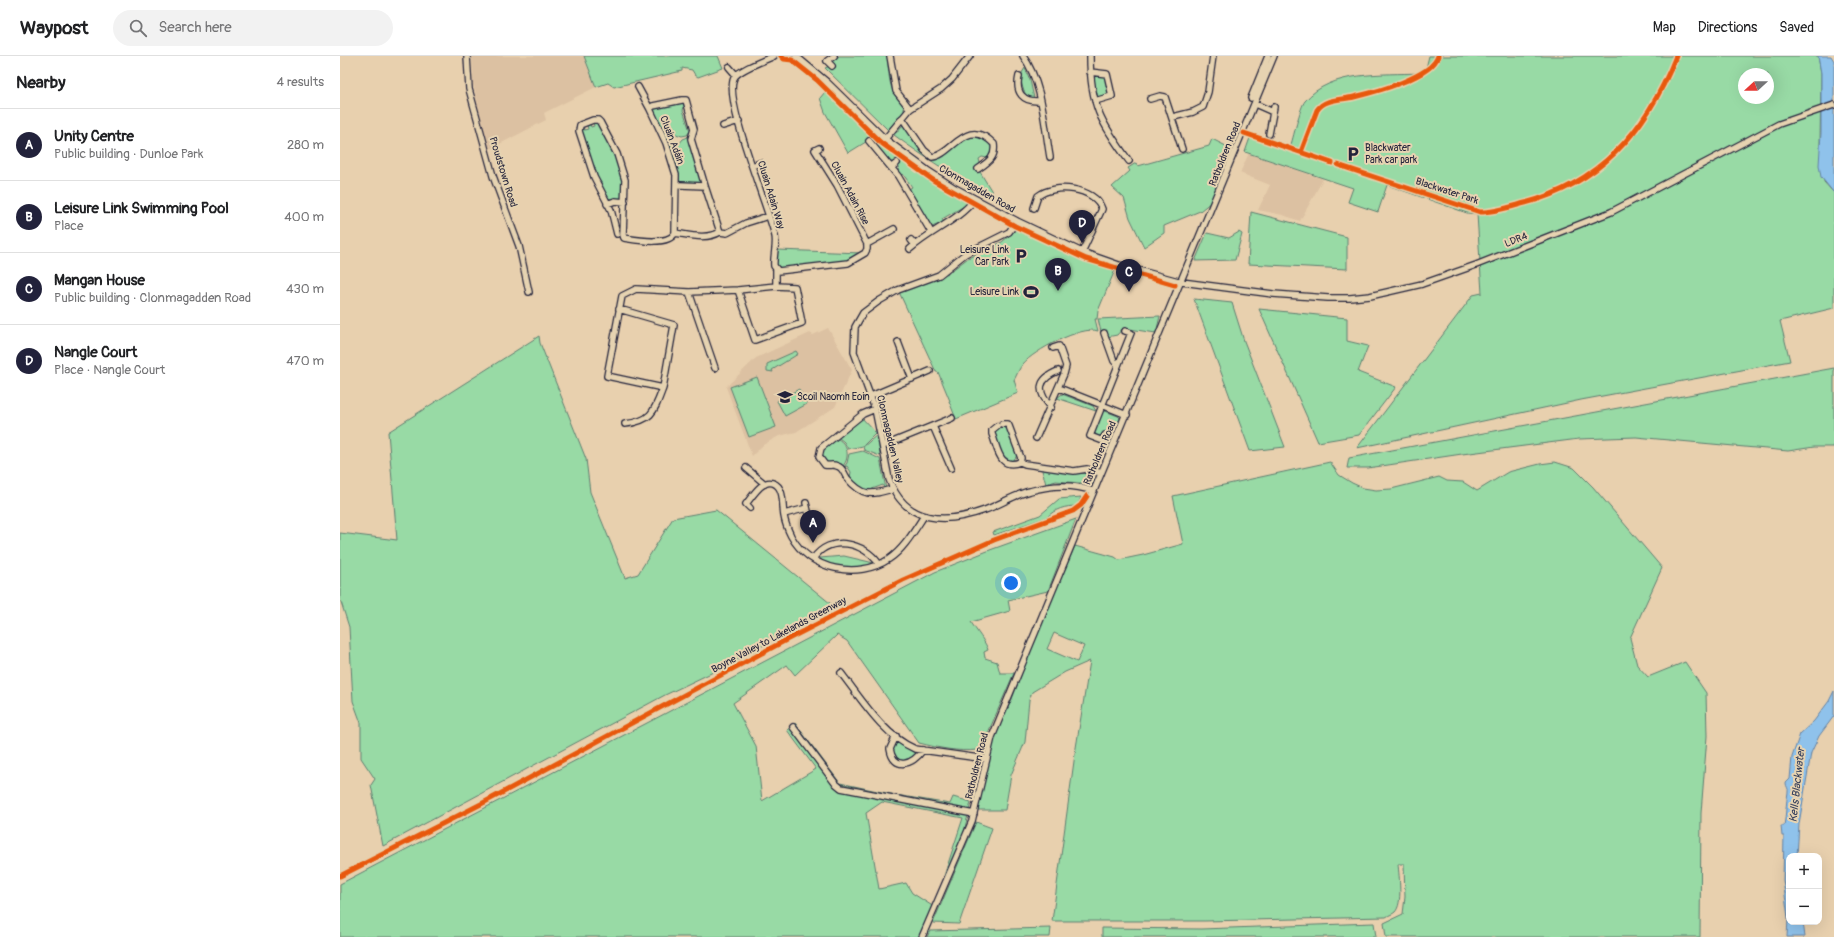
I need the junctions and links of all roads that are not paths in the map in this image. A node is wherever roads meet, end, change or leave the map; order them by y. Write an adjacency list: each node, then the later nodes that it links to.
1 (467, 56): 63 (street, Proudstown Road)
2 (774, 56): 15 (street)
3 (796, 56): 32 (street, Clonmagadden Road)
4 (834, 56): 12 (street)
5 (890, 56): 26 (street)
6 (970, 56): 26 (street)
7 (1023, 56): 21 (street)
8 (1090, 56): 14 (street)
9 (1213, 56): 27 (street)
10 (1268, 56): 18 (street, Ratholdren Road)
11 (1274, 56): 18 (street, Ratholdren Road)
12 (832, 66)
13 (729, 67): 15 (street)
14 (1090, 72): 22 (street); 22 (street)
15 (736, 75): 29 (street, Cluain Adain Way)
16 (1018, 76): 21 (street)
17 (638, 87): 25 (street)
18 (1258, 89): 19 (street, Ratholdren Road); 23 (street, Ratholdren Road)
19 (1252, 98)
20 (1150, 99): 27 (street)
21 (1040, 100): 36 (street)
22 (1095, 101): 37 (street)
23 (1255, 104): 31 (street); 60 (street, Ratholdren Road)
24 (1834, 105): 60 (street, LDR4)
25 (650, 109): 44 (street, Cluain Adáin); 54 (street, Cluain Adáin)
26 (910, 110): 28 (street)
27 (1173, 117): 35 (street)
28 (902, 118): 32 (street); 42 (street)
29 (739, 121): 30 (street); 40 (street, Cluain Adain Way)
30 (723, 126)
31 (1269, 134)
32 (884, 139): 45 (street, Clonmagadden Road)
33 (869, 141): 41 (street)
34 (819, 148): 57 (street, Cluain Adain Rise)
35 (1182, 149)
36 (1050, 157)
37 (1128, 161)
38 (760, 163): 40 (street)
39 (897, 163): 41 (street)
40 (752, 166): 49 (street, Cluain Adain Way)
41 (892, 167): 53 (street)
42 (978, 169)
43 (680, 185): 44 (street)
44 (705, 186): 52 (street)
45 (975, 199): 50 (street, Clonmagadden Road); 53 (street)
46 (625, 202): 47 (street); 47 (street); 54 (street)
47 (607, 204): 55 (street)
48 (1034, 208): 58 (street)
49 (768, 216): 52 (street); 59 (street, Cluain Adain Way)
50 (1017, 221): 58 (street, Clonmagadden Road); 77 (street, Clonmagadden Valley)
51 (894, 229): 57 (street)
52 (720, 232): 54 (street)
53 (931, 232): 56 (street)
54 (675, 233)
55 (617, 234)
56 (912, 245)
57 (867, 247): 59 (street)
58 (1082, 252): 60 (street, Clonmagadden Road)
59 (776, 269): 61 (street, Cluain Adain Way)
60 (1182, 282): 81 (street, Ratholdren Road)
61 (776, 286): 62 (street); 62 (street)
62 (738, 290): 64 (street)
63 (529, 292)
64 (689, 292): 65 (street); 71 (street)
65 (619, 309): 75 (street); 75 (street)
66 (1125, 331): 70 (street)
67 (1104, 333): 70 (street)
68 (898, 342): 74 (street)
69 (1053, 348): 76 (street)
70 (1118, 365): 78 (street)
71 (715, 368)
72 (930, 371): 74 (street)
73 (1058, 371): 79 (street)
74 (912, 379): 77 (street)
75 (663, 388): 83 (street)
76 (1058, 388): 78 (street); 79 (street)
77 (871, 396): 80 (street, Clonmagadden Valley)
78 (1102, 404): 81 (street); 85 (street)
79 (1051, 407): 86 (street)
80 (875, 408): 87 (street, Clonmagadden Valley); 93 (street)
81 (1127, 415): 91 (street, Ratholdren Road)
82 (952, 418): 84 (street)
83 (625, 424)
84 (934, 426): 87 (street); 90 (street)
85 (1105, 435)
86 (1036, 438)
87 (883, 446): 93 (street, Clonmagadden Valley)
88 (1020, 462): 88 (street); 91 (street)
89 (746, 468): 92 (street)
90 (951, 468)
91 (1100, 473): 94 (street, Ratholdren Road)
92 (764, 484): 95 (street); 96 (street)
93 (892, 489): 98 (street, Clonmagadden Valley)
94 (1093, 491): 98 (street, Clonmagadden Valley); 105 (street, Ratholdren Road)
95 (750, 508)
96 (784, 514): 97 (street); 99 (street)
97 (809, 515)
98 (924, 516): 100 (street)
99 (813, 559): 100 (street); 100 (street)
100 (879, 564)
101 (841, 674): 103 (street)
102 (793, 728): 106 (street)
103 (896, 736): 104 (street); 104 (street)
104 (923, 750): 105 (street)
105 (986, 759): 106 (street, Ratholdren Road)
106 (974, 814): 107 (street, Ratholdren Road)
107 (922, 937)

